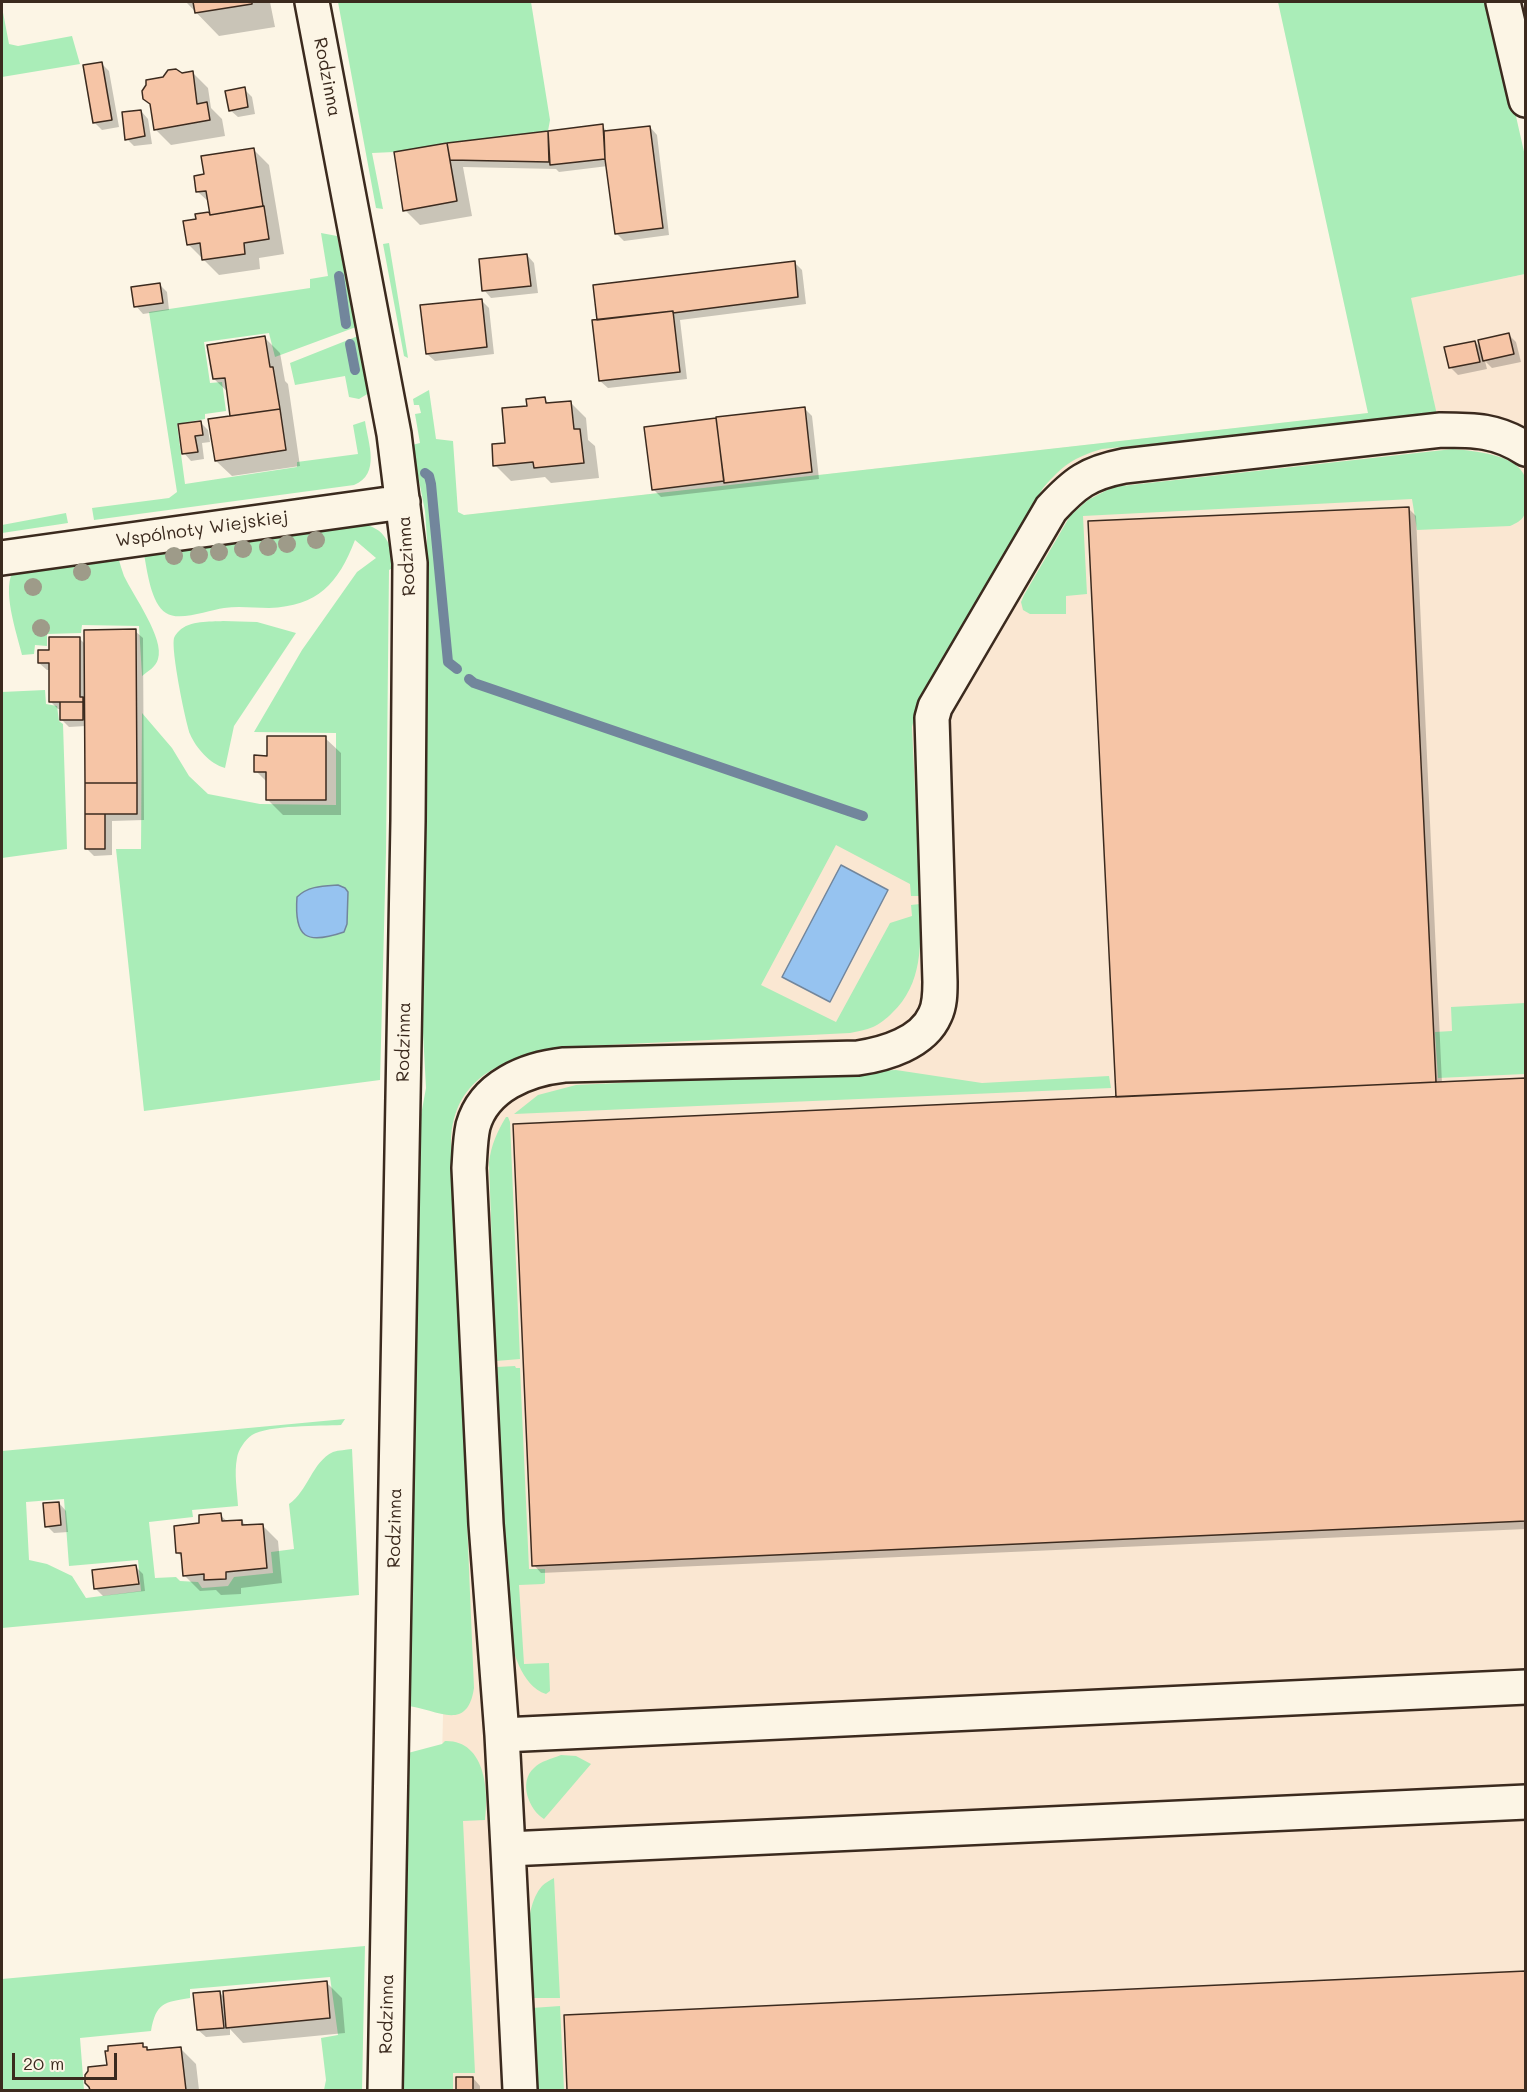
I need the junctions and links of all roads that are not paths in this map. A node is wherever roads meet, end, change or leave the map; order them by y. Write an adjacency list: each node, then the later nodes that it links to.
1 (312, 2): 5 (street, Rodzinna)
2 (1503, 2): 3 (street)
3 (1526, 100)
4 (1526, 449): 8 (street)
5 (403, 502): 6 (street, Wspólnoty Wiejskiej); 11 (street, Rodzinna)
6 (2, 558)
7 (1526, 1687): 8 (street)
8 (502, 1735): 10 (street)
9 (1526, 1802): 10 (street)
10 (508, 1849): 12 (street)
11 (385, 2091)
12 (520, 2091)

